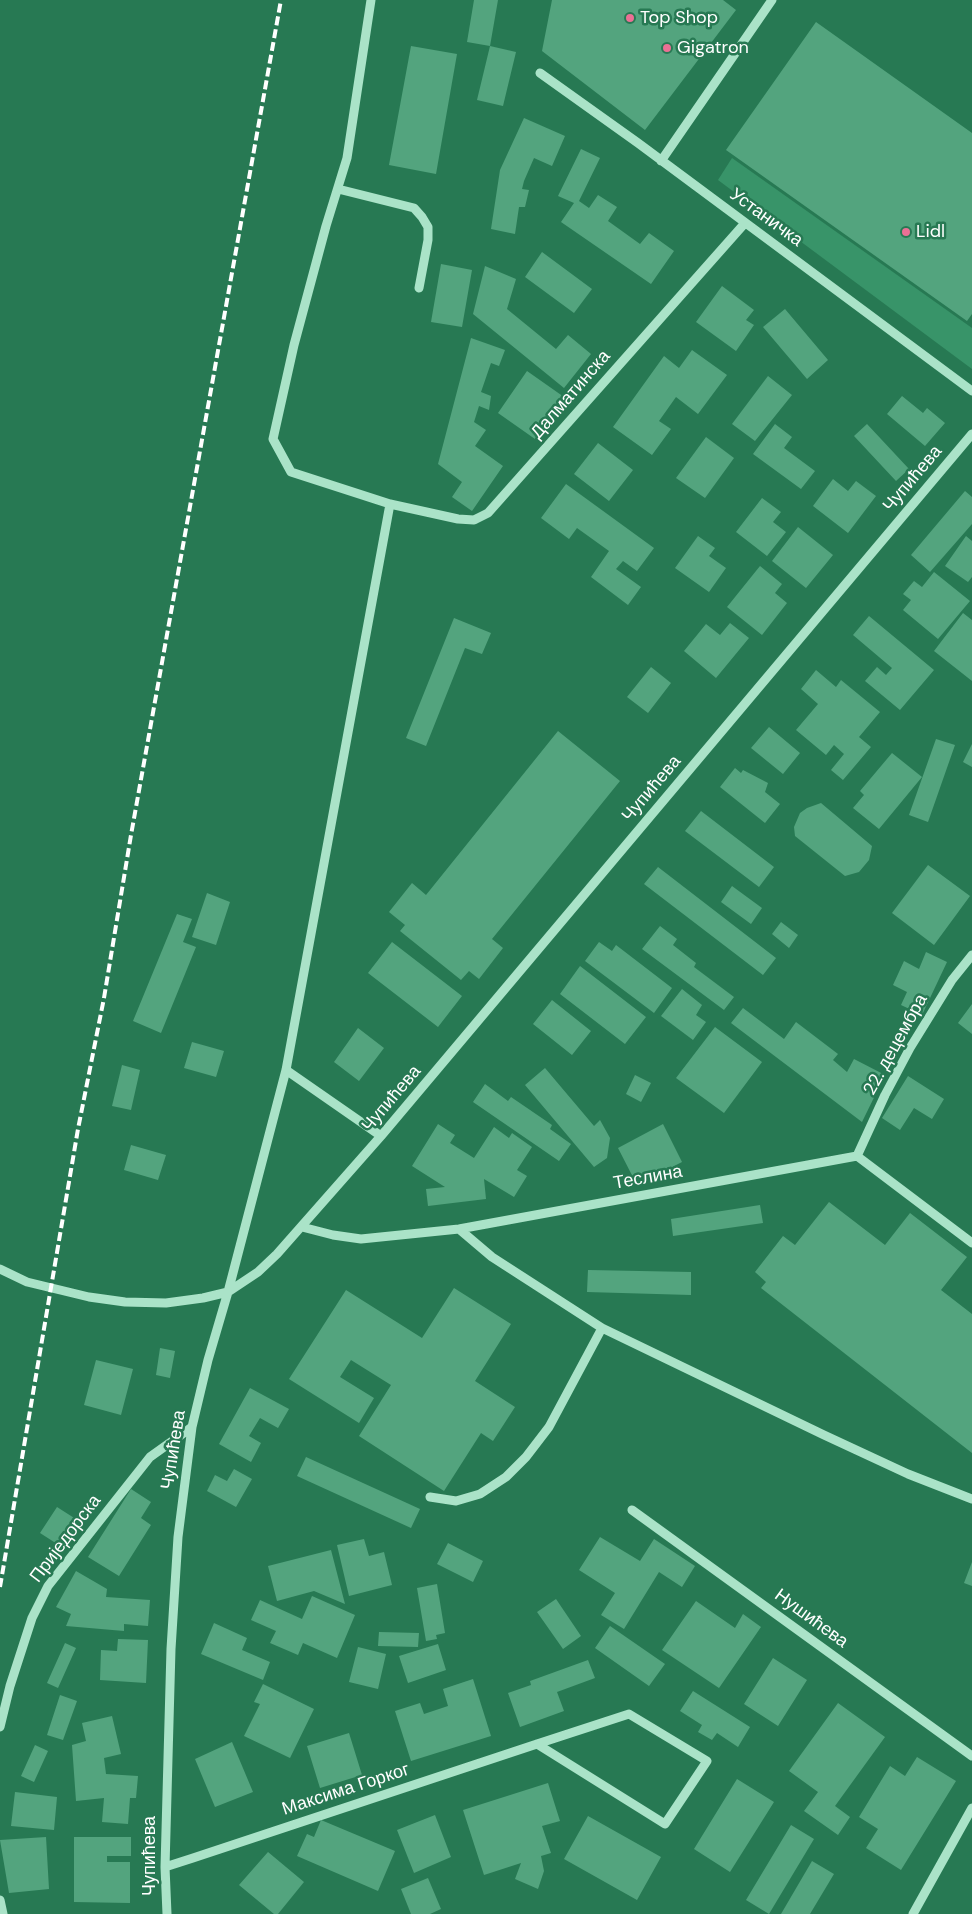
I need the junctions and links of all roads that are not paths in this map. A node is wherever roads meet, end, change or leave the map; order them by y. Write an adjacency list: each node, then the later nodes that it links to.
1 (371, 0): 5 (street, Далматинска)
2 (772, 0): 4 (street)
3 (540, 73): 4 (street, Устаничка)
4 (661, 161): 6 (street, Устаничка)
5 (338, 189): 7 (street); 10 (street, Далматинска)
6 (745, 223): 8 (street, Устаничка); 10 (street, Далматинска)
7 (419, 288)
8 (972, 391)
9 (972, 434): 13 (street, Чупићева)
10 (390, 504): 12 (street)
11 (972, 955): 14 (street, 22. децембра)
12 (286, 1070): 13 (street); 19 (street)
13 (381, 1136): 15 (street, Чупићева)
14 (857, 1156): 16 (street, Теслина); 17 (street)
15 (302, 1227): 16 (street, Теслина); 19 (street, Чупићева)
16 (459, 1229): 20 (street)
17 (972, 1244)
18 (0, 1269): 19 (street)
19 (228, 1292): 21 (street, Чупићева)
20 (602, 1328): 22 (street); 23 (street)
21 (192, 1427): 25 (street, Приједорска); 29 (street, Чупићева)
22 (430, 1497)
23 (972, 1499)
24 (632, 1510): 27 (street, Нушићева)
25 (0, 1726)
26 (538, 1744): 26 (street, Максима Горког); 29 (street, Максима Горког)
27 (972, 1756)
28 (972, 1808): 33 (street)
29 (165, 1867): 32 (street, Чупићева)
30 (0, 1900): 31 (street)
31 (3, 1914)
32 (166, 1914)
33 (913, 1914)

